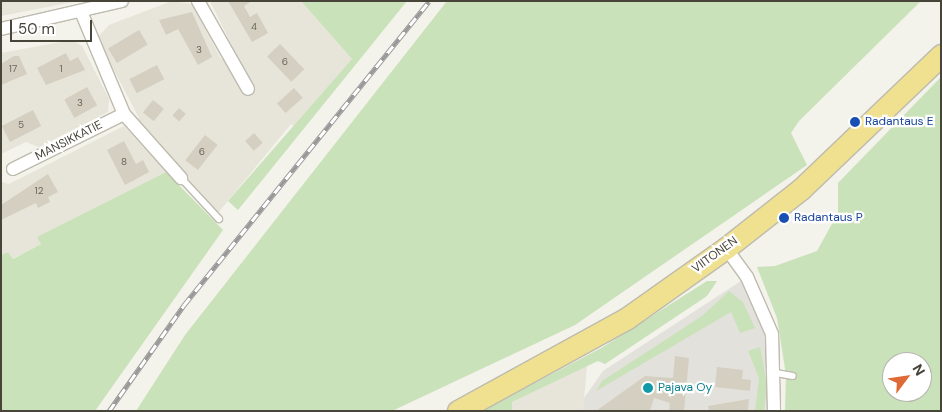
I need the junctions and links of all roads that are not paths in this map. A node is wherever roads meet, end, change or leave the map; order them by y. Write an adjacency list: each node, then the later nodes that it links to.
1 (122, 1): 3 (street)
2 (198, 1): 6 (street)
3 (82, 14): 4 (street); 7 (street)
4 (1, 29)
5 (941, 55): 11 (highway, VIITONEN)
6 (248, 89)
7 (124, 114): 8 (street, MANSIKKATIE); 9 (street)
8 (13, 169)
9 (181, 178): 10 (lane)
10 (219, 219)
11 (726, 248): 12 (street); 14 (highway, VIITONEN)
12 (776, 374): 13 (lane); 15 (street)
13 (793, 376)
14 (458, 411)
15 (774, 411)

